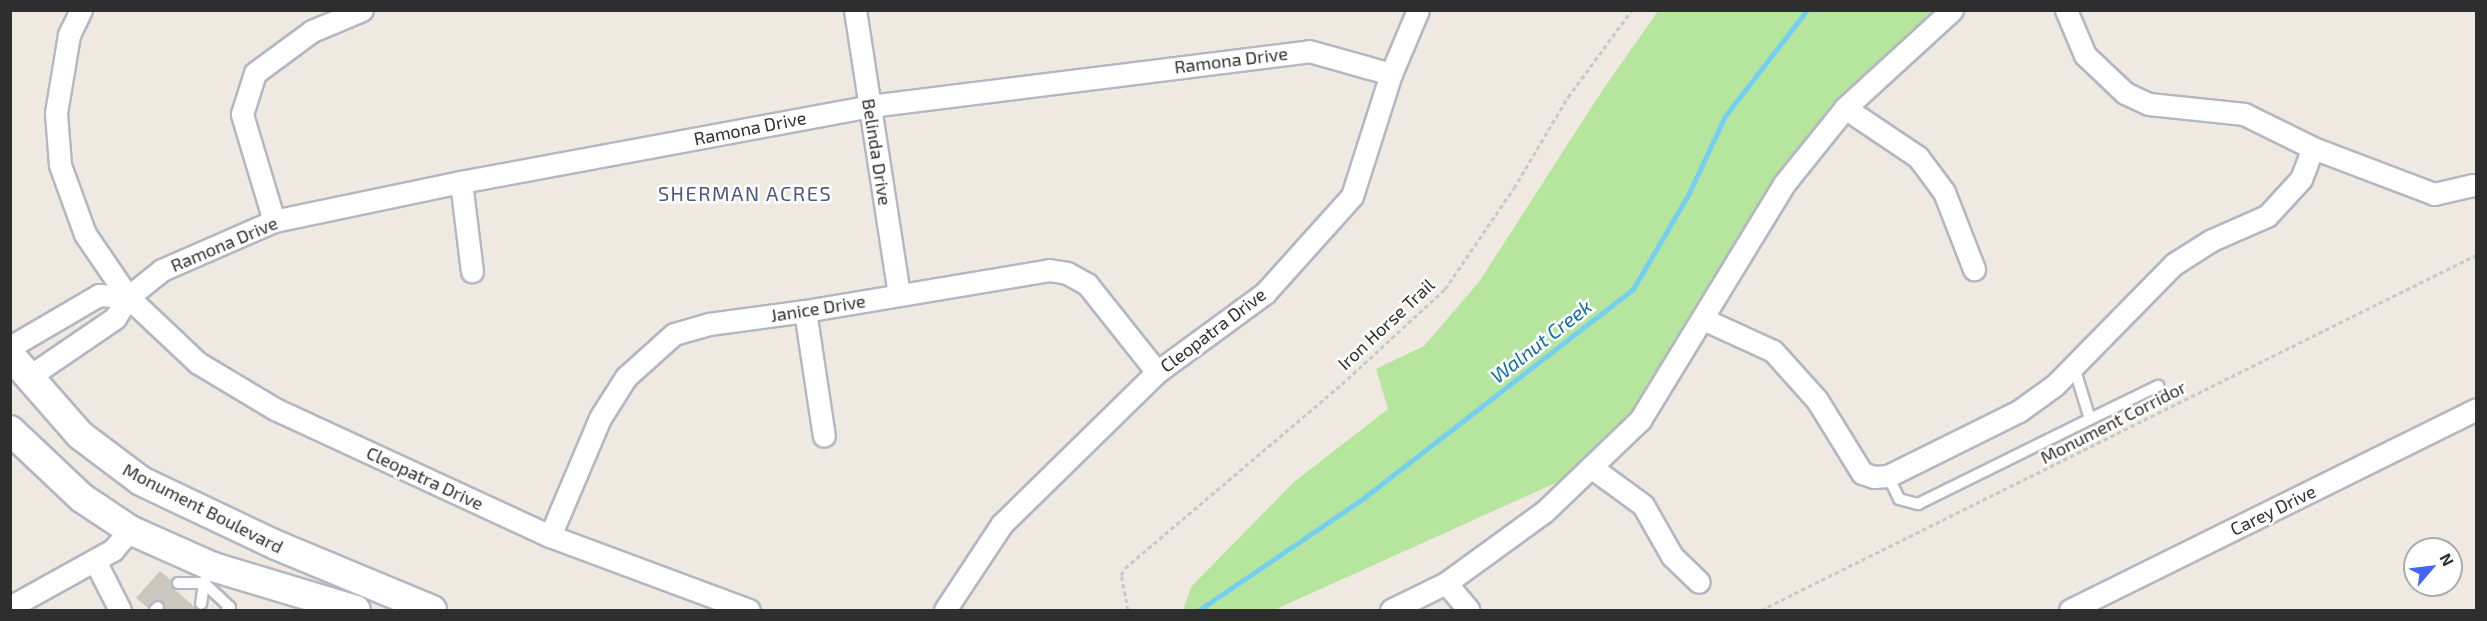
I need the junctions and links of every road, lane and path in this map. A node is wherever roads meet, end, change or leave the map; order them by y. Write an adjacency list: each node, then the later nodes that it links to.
1 (81, 10): 19 (street, Cleopatra Drive)
2 (362, 10): 14 (street)
3 (855, 10): 9 (street, Belinda Drive)
4 (1418, 10): 8 (street, Cleopatra Drive)
5 (1632, 10): 49 (path, Iron Horse Trail)
6 (1952, 10): 10 (street)
7 (2066, 10): 11 (street)
8 (1391, 74): 9 (street, Ramona Drive); 25 (street, Cleopatra Drive)
9 (870, 106): 12 (street, Ramona Drive); 18 (street, Belinda Drive)
10 (1845, 108): 16 (street); 21 (street)
11 (2313, 148): 13 (street); 24 (street)
12 (461, 182): 14 (street, Ramona Drive); 17 (street)
13 (2473, 185)
14 (274, 221): 19 (street, Ramona Drive)
15 (2476, 255): 52 (path, Monument Corridor)
16 (1974, 269)
17 (472, 271)
18 (898, 294): 20 (street, Janice Drive); 25 (street, Janice Drive)
19 (128, 297): 22 (street); 26 (street, Ramona Drive); 35 (street, Cleopatra Drive)
20 (805, 311): 31 (street); 35 (street, Janice Drive)
21 (1703, 319): 32 (street); 33 (street)
22 (10, 347)
23 (10, 355): 26 (main road, Monument Boulevard)
24 (2073, 364): 29 (lane); 33 (street)
25 (1157, 372): 48 (street, Cleopatra Drive)
26 (19, 382): 46 (main road, Monument Boulevard)
27 (2158, 386): 29 (lane)
28 (2476, 409): 53 (street, Carey Drive)
29 (2090, 419): 33 (lane)
30 (10, 430): 34 (main road, Monument Boulevard)
31 (824, 436)
32 (1591, 467): 38 (street); 40 (street)
33 (1888, 476)
34 (130, 530): 36 (street); 37 (main road, Monument Boulevard)
35 (550, 536): 47 (street, Cleopatra Drive)
36 (95, 561): 42 (street); 44 (street)
37 (208, 575): 39 (lane); 41 (lane); 43 (lane); 45 (main road, Monument Boulevard)
38 (1699, 582)
39 (178, 583)
40 (1446, 583): 50 (street); 51 (street)
41 (201, 604)
42 (10, 607)
43 (230, 609)
44 (120, 610)
45 (356, 610)
46 (432, 610)
47 (749, 610)
48 (945, 610)
49 (1128, 610)
50 (1391, 610)
51 (1469, 610)
52 (1761, 610)
53 (2070, 610)

